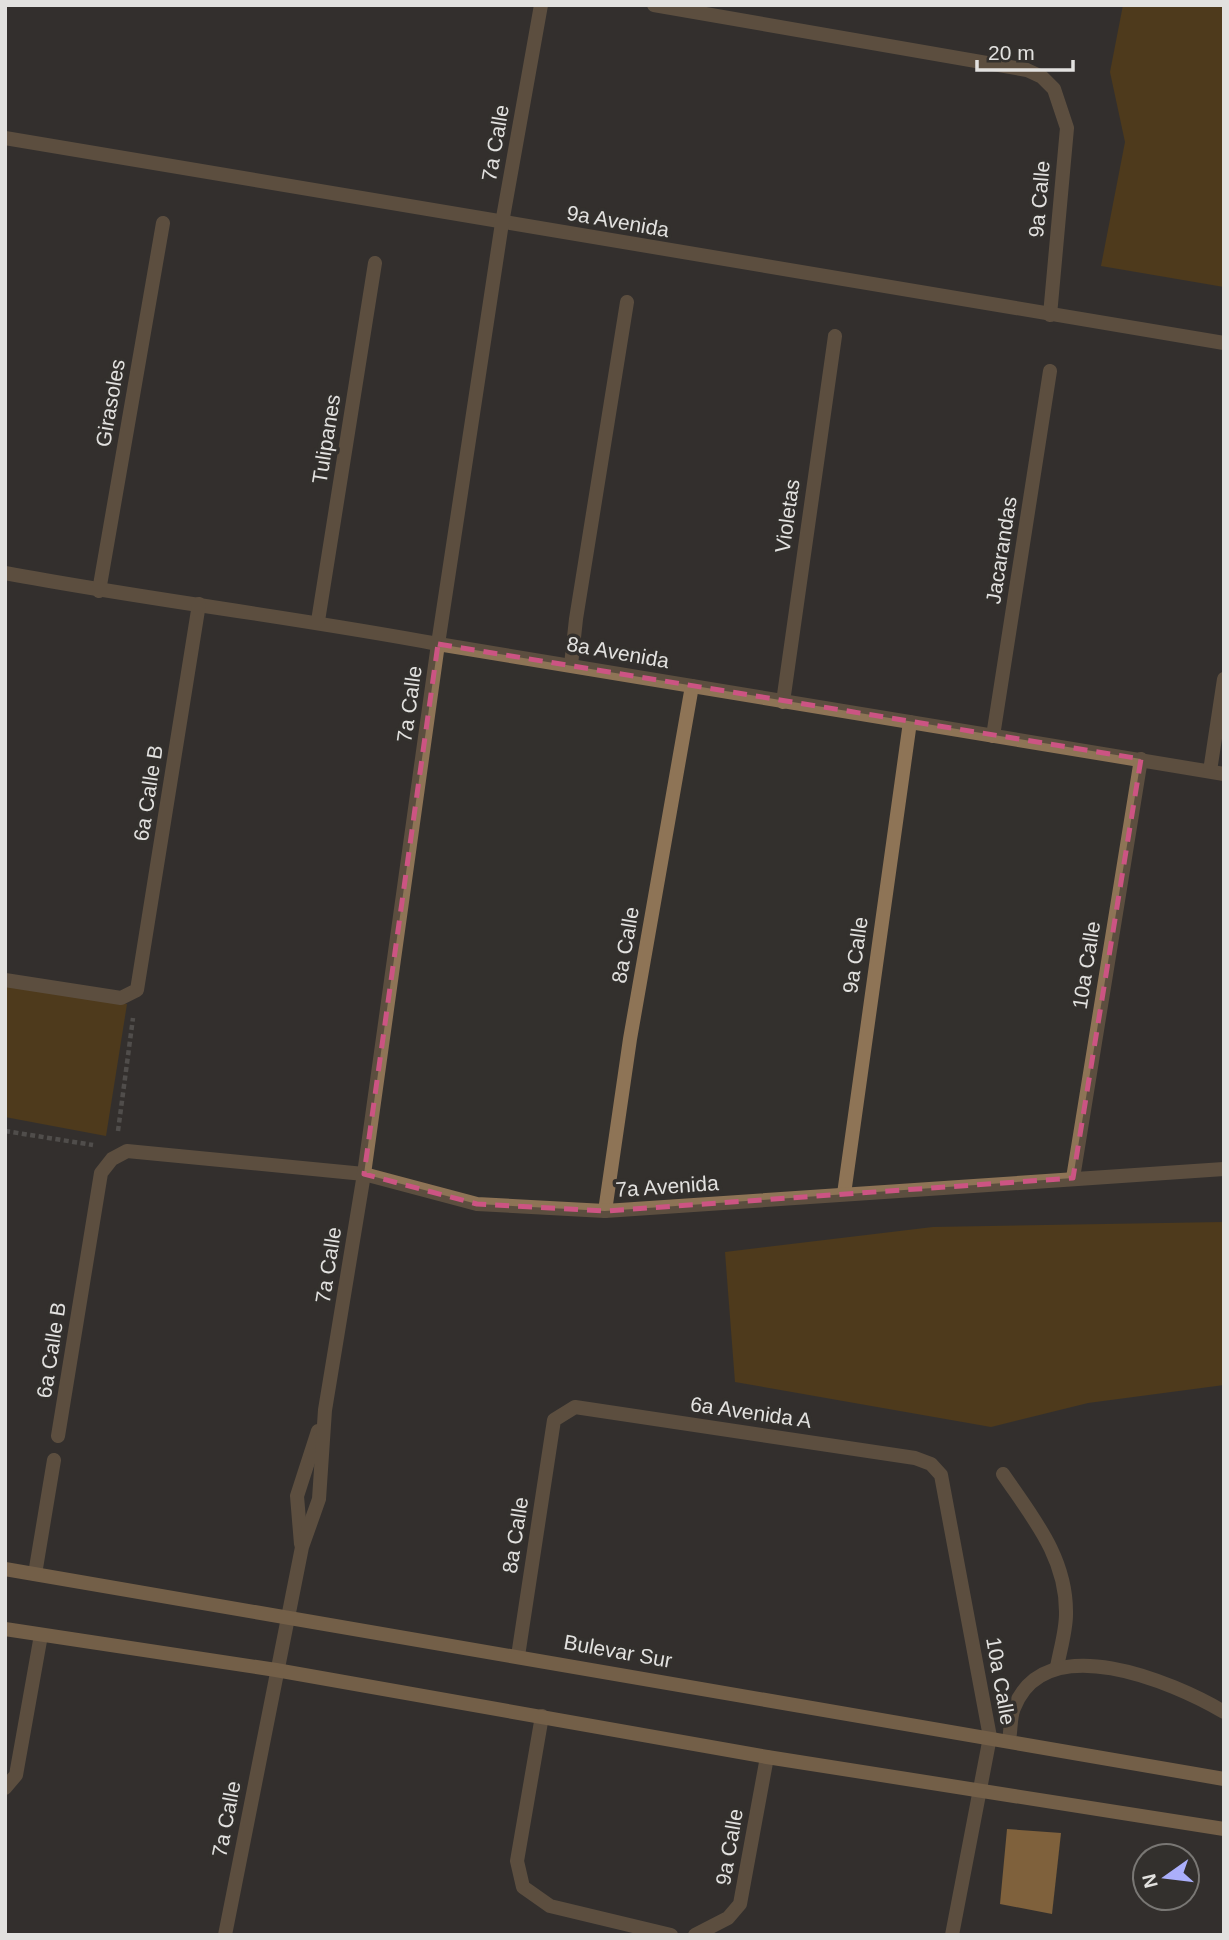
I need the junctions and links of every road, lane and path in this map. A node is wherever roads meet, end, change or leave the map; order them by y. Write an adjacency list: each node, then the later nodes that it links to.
1 (541, 5): 5 (street, 7a Calle)
2 (654, 5): 8 (street, 9a Calle)
3 (5, 138): 5 (street, 9a Avenida)
4 (163, 223): 13 (street, Girasoles)
5 (502, 223): 8 (street, 9a Avenida); 16 (street, 7a Calle)
6 (375, 263): 15 (street, Tulipanes)
7 (627, 302): 17 (street)
8 (1050, 315): 10 (street, 9a Avenida)
9 (835, 336): 20 (street, Violetas)
10 (1224, 343)
11 (1050, 371): 22 (street, Jacarandas)
12 (5, 573): 13 (street, 8a Avenida)
13 (99, 591): 14 (street, 8a Avenida)
14 (199, 604): 15 (street, 8a Avenida); 26 (street, 6a Calle B)
15 (318, 621): 16 (street, 8a Avenida)
16 (438, 644): 17 (street, 8a Avenida); 30 (street, 7a Calle)
17 (571, 665): 19 (street, 8a Avenida)
18 (1224, 679): 24 (street)
19 (692, 686): 20 (street, 8a Avenida); 33 (street, 8a Calle)
20 (783, 702): 21 (street, 8a Avenida)
21 (910, 722): 22 (street, 8a Avenida); 32 (street, 9a Calle)
22 (993, 736): 23 (street, 8a Avenida)
23 (1141, 759): 24 (street, 8a Avenida); 31 (street, 10a Calle)
24 (1217, 773)
25 (5, 980): 26 (street)
26 (138, 989): 28 (path)
27 (5, 1131): 28 (path)
28 (119, 1154): 30 (street, 7a Avenida); 36 (street, 6a Calle B)
29 (1224, 1169): 31 (street, 7a Avenida)
30 (364, 1174): 33 (street, 7a Avenida); 34 (street, 7a Calle)
31 (1073, 1178): 32 (street, 7a Avenida)
32 (844, 1195): 33 (street, 7a Avenida)
33 (605, 1211)
34 (325, 1410): 40 (street, 7a Calle); 40 (street, 7a Calle)
35 (554, 1420): 39 (street, 6a Avenida A); 46 (street, 8a Calle)
36 (58, 1436)
37 (54, 1460): 42 (street)
38 (1003, 1474): 47 (street)
39 (941, 1475): 51 (street, 10a Calle)
40 (302, 1547): 43 (street, 7a Calle)
41 (5, 1569): 42 (main road, Bulevar Sur)
42 (35, 1574): 43 (main road, Bulevar Sur)
43 (290, 1616): 46 (main road, Bulevar Sur); 48 (street, 7a Calle)
44 (5, 1629): 45 (main road)
45 (41, 1635): 48 (main road); 55 (street)
46 (518, 1656): 51 (main road, Bulevar Sur)
47 (1057, 1667): 49 (street); 52 (street)
48 (276, 1670): 50 (main road); 58 (street, 7a Calle)
49 (1224, 1712)
50 (542, 1716): 53 (main road); 59 (street)
51 (990, 1737): 52 (main road, Bulevar Sur); 56 (street, 10a Calle)
52 (1009, 1740): 54 (main road, Bulevar Sur)
53 (767, 1757): 56 (main road); 60 (street, 9a Calle)
54 (1224, 1779)
55 (5, 1788)
56 (978, 1789): 57 (main road); 61 (street, 10a Calle)
57 (1224, 1829)
58 (225, 1935)
59 (671, 1935)
60 (695, 1935)
61 (952, 1935)

